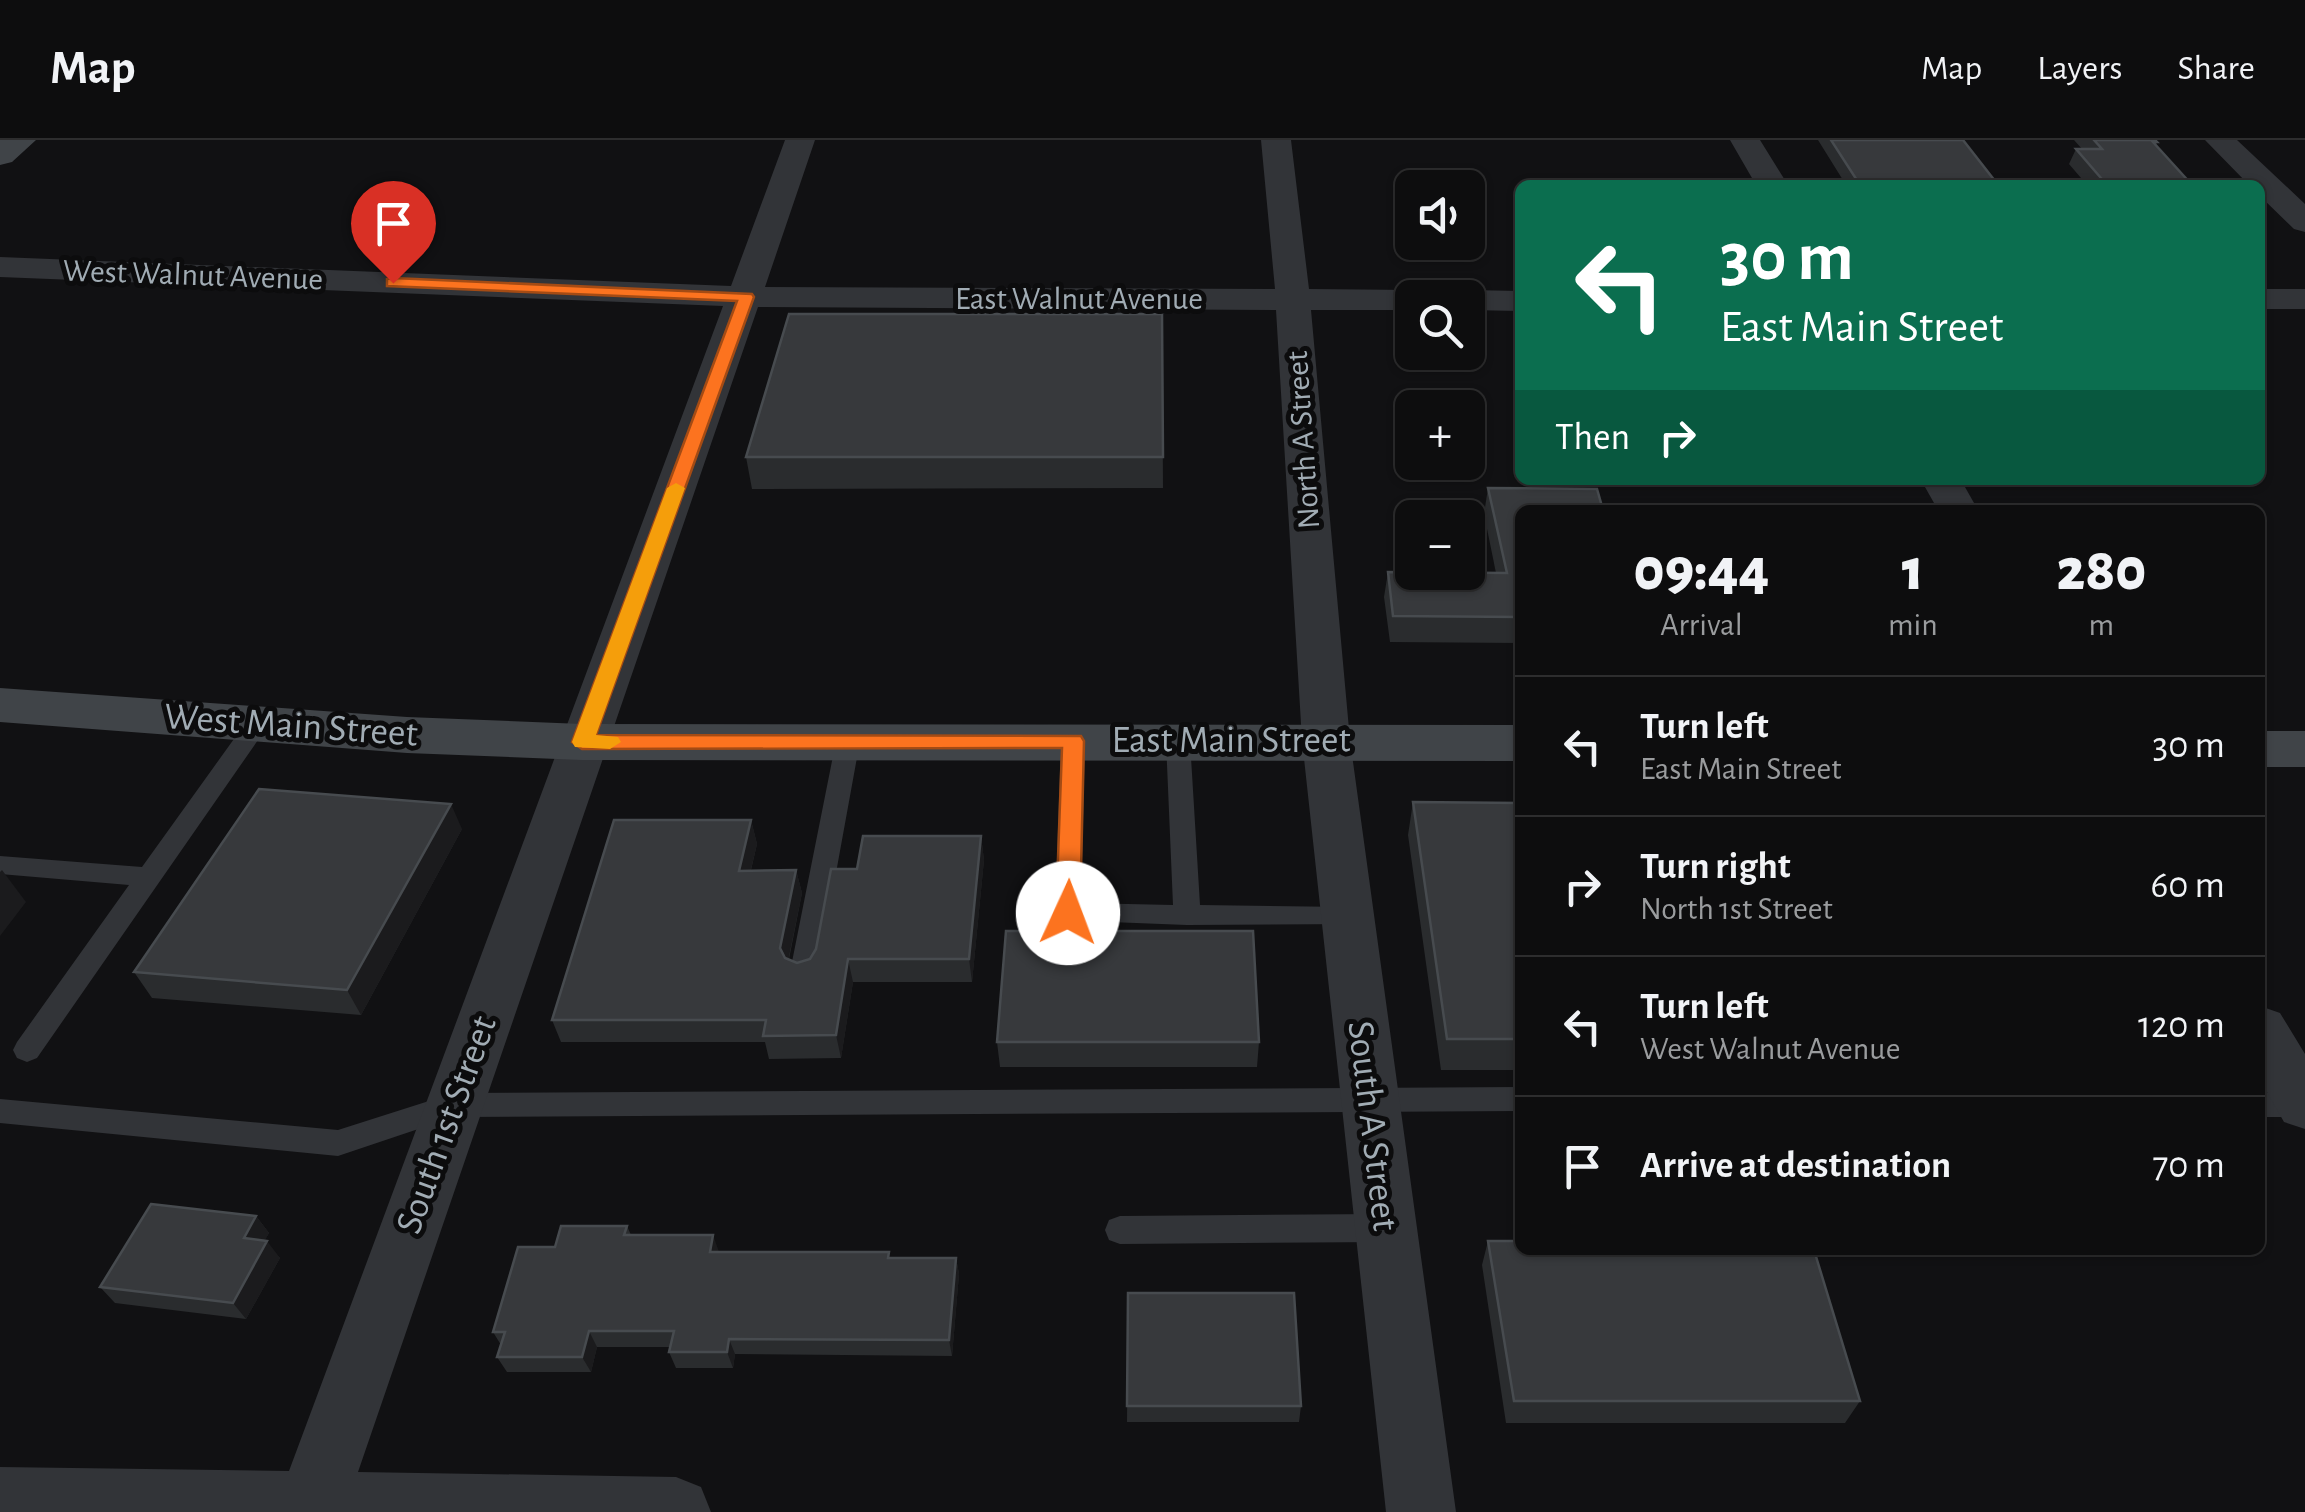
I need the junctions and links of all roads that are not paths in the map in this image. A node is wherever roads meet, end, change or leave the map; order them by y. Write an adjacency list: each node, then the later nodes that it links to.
1 (20, 140): 6 (main road)
2 (800, 140): 12 (street, South 1st Street)
3 (1276, 140): 15 (street, North A Street)
4 (1745, 140): 7 (street)
5 (2220, 140): 8 (street)
6 (0, 155)
7 (1769, 180)
8 (2261, 180)
9 (2265, 183): 10 (street)
10 (2305, 222)
11 (0, 267): 12 (street, West Walnut Avenue)
12 (746, 297): 15 (street, East Walnut Avenue); 25 (street, South 1st Street)
13 (2305, 298): 14 (street)
14 (2265, 299)
15 (1293, 300): 16 (street, East Walnut Avenue); 21 (street, North A Street)
16 (1395, 300)
17 (1485, 300): 18 (street)
18 (1515, 300)
19 (0, 705): 20 (main road, West Main Street)
20 (256, 724): 25 (main road, West Main Street); 30 (lane)
21 (1326, 740): 24 (main road, East Main Street); 26 (main road, East Main Street); 32 (street, South A Street)
22 (848, 741): 23 (main road, East Main Street); 25 (main road, East Main Street); 33 (lane)
23 (1073, 741): 24 (main road, East Main Street); 31 (lane)
24 (1178, 741): 31 (lane)
25 (582, 742): 38 (street, South 1st Street)
26 (1515, 743)
27 (2265, 749): 28 (main road)
28 (2305, 749)
29 (0, 865): 30 (lane)
30 (148, 877): 35 (lane)
31 (1187, 915): 32 (lane)
32 (1347, 917): 36 (street, South A Street)
33 (804, 972)
34 (2265, 1037): 40 (street)
35 (27, 1050)
36 (1368, 1098): 37 (lane); 38 (lane); 42 (street, South A Street)
37 (1515, 1099)
38 (454, 1105): 41 (lane); 45 (street, South 1st Street)
39 (2265, 1105): 40 (lane)
40 (2305, 1105)
41 (0, 1112)
42 (1385, 1228): 43 (lane); 47 (street, South A Street)
43 (1120, 1230)
44 (0, 1502): 45 (street)
45 (311, 1507): 46 (street)
46 (676, 1512)
47 (1421, 1512)

